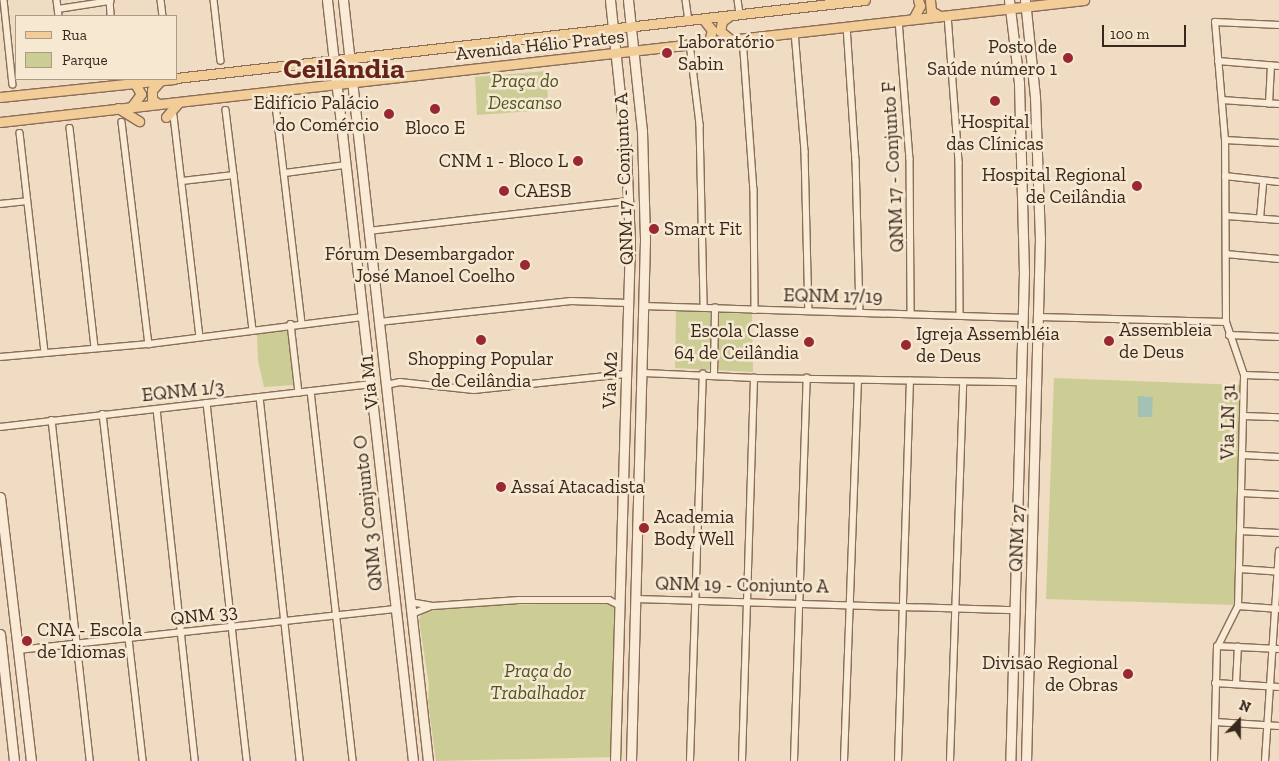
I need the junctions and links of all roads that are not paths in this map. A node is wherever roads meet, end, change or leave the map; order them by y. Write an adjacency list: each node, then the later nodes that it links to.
1 (4, 0): 55 (street)
2 (57, 0): 20 (street)
3 (110, 0): 20 (street); 22 (street)
4 (162, 0): 23 (street)
5 (214, 0): 45 (street)
6 (327, 0): 44 (main road, Via M1)
7 (343, 0): 43 (main road, Via M1)
8 (610, 0): 34 (main road, Via M2)
9 (628, 0): 33 (main road)
10 (686, 0): 30 (street)
11 (738, 0): 25 (street)
12 (866, 0): 16 (main road, Avenida Hélio Prates)
13 (918, 0): 28 (main road)
14 (930, 0): 24 (main road)
15 (1084, 0): 19 (main road, Avenida Hélio Prates)
16 (846, 1): 17 (main road, Avenida Hélio Prates)
17 (792, 4): 25 (main road, Avenida Hélio Prates)
18 (1010, 4): 19 (main road, Avenida Hélio Prates); 24 (main road, Avenida Hélio Prates); 40 (main road)
19 (1026, 4): 56 (main road, QNM 27)
20 (58, 9): 21 (street)
21 (59, 15)
22 (112, 15)
23 (164, 15)
24 (945, 15): 28 (main road, Avenida Hélio Prates); 108 (street)
25 (740, 16): 26 (main road, Avenida Hélio Prates)
26 (728, 17): 27 (main road, Avenida Hélio Prates); 37 (main road)
27 (704, 19): 30 (main road, Avenida Hélio Prates); 38 (main road)
28 (913, 19): 29 (main road, Avenida Hélio Prates)
29 (899, 20): 32 (main road, Avenida Hélio Prates); 107 (street, QNM 17 - Conjunto F)
30 (689, 21): 33 (main road, Avenida Hélio Prates)
31 (1279, 25): 46 (street, Via LN 31)
32 (847, 26): 35 (main road, Avenida Hélio Prates); 106 (street)
33 (631, 28): 34 (main road, Avenida Hélio Prates); 41 (main road)
34 (614, 29): 42 (main road, Via M2); 43 (main road, Avenida Hélio Prates)
35 (794, 32): 36 (main road, Avenida Hélio Prates); 105 (street)
36 (743, 38): 37 (main road, Avenida Hélio Prates); 104 (street)
37 (730, 39): 38 (main road, Avenida Hélio Prates)
38 (709, 41): 39 (main road, Avenida Hélio Prates)
39 (690, 44): 41 (main road, Avenida Hélio Prates); 102 (street)
40 (1015, 45): 56 (main road); 111 (main road)
41 (633, 51): 42 (main road, Avenida Hélio Prates); 75 (main road, QNM 17 - Conjunto A)
42 (617, 53): 53 (main road, Avenida Hélio Prates); 76 (main road, Via M2)
43 (350, 59): 44 (main road, Avenida Hélio Prates); 53 (main road, Via M1)
44 (334, 60): 49 (main road, Avenida Hélio Prates); 54 (main road, Via M1)
45 (221, 61)
46 (1218, 61): 47 (street); 58 (street, Via LN 31)
47 (1271, 66): 48 (street); 61 (street)
48 (1279, 66)
49 (178, 79)
50 (161, 80): 52 (main road, Avenida Hélio Prates); 60 (main road)
51 (117, 81): 52 (main road, Avenida Hélio Prates); 57 (main road, Avenida Hélio Prates)
52 (134, 82): 64 (main road)
53 (353, 82): 54 (main road, Avenida Hélio Prates); 87 (main road, Via M1)
54 (336, 84): 59 (main road, Avenida Hélio Prates); 77 (main road, Via M1)
55 (13, 85)
56 (1034, 90): 110 (main road, QNM 27)
57 (0, 97)
58 (1222, 100): 61 (street); 73 (street, Via LN 31)
59 (180, 102): 60 (main road, Avenida Hélio Prates); 67 (main road)
60 (158, 104): 64 (main road, Avenida Hélio Prates)
61 (1268, 104): 62 (street)
62 (1279, 104)
63 (276, 105): 78 (street)
64 (132, 106): 65 (main road, Avenida Hélio Prates)
65 (118, 108): 68 (main road); 69 (main road, Avenida Hélio Prates)
66 (226, 110): 79 (street)
67 (170, 117): 82 (street)
68 (139, 120)
69 (0, 122)
70 (122, 122): 120 (street)
71 (70, 128): 121 (street)
72 (20, 134): 85 (street)
73 (1225, 140): 74 (street); 80 (street, Via LN 31)
74 (1279, 143)
75 (643, 150): 76 (main road); 92 (main road, QNM 17 - Conjunto A)
76 (626, 151): 84 (main road, Via M2)
77 (346, 167): 78 (street); 87 (main road); 94 (main road, Via M1)
78 (286, 173): 112 (street)
79 (234, 175): 82 (street); 116 (street)
80 (1225, 176): 81 (street); 88 (street, Via LN 31)
81 (1263, 180): 83 (street); 89 (street)
82 (182, 181): 118 (street)
83 (1279, 182)
84 (629, 200): 91 (street); 93 (main road, Via M2)
85 (27, 201): 86 (street); 122 (street)
86 (0, 204)
87 (366, 207): 91 (main road, Via M1)
88 (1227, 216): 89 (street); 95 (street, Via LN 31)
89 (1260, 219): 90 (street)
90 (1279, 220)
91 (369, 231): 99 (main road, Via M1)
92 (645, 240): 93 (main road); 97 (main road, QNM 17 - Conjunto A)
93 (630, 241): 96 (main road, Via M2)
94 (355, 248): 99 (main road); 109 (main road, Via M1)
95 (1226, 254): 98 (street); 114 (street, Via LN 31)
96 (629, 258): 97 (main road); 100 (main road, Via M2)
97 (645, 258): 101 (main road, QNM 17 - Conjunto A)
98 (1279, 259)
99 (375, 284): 113 (main road, Via M1)
100 (628, 303): 113 (street); 125 (main road, Via M2)
101 (643, 306): 102 (street, EQNM 17/19); 124 (main road, Via M2)
102 (704, 308): 103 (street, EQNM 17/19)
103 (715, 308): 104 (street, EQNM 17/19); 127 (street)
104 (755, 310): 105 (street, EQNM 17/19)
105 (809, 310): 106 (street, EQNM 17/19)
106 (860, 312): 107 (street, EQNM 17/19)
107 (911, 313): 108 (street, EQNM 17/19)
108 (960, 314): 111 (street, EQNM 17/19)
109 (362, 317): 112 (street); 135 (main road, Via M1)
110 (1039, 317): 114 (street); 152 (main road, QNM 27)
111 (1023, 318): 136 (main road)
112 (302, 322): 115 (street)
113 (380, 322): 137 (main road, Via M1)
114 (1226, 322): 117 (street, Via LN 31)
115 (291, 324): 116 (street); 139 (street)
116 (253, 329): 118 (street)
117 (1228, 335): 119 (street); 128 (street, Via LN 31)
118 (200, 336): 120 (street)
119 (1279, 337)
120 (149, 344): 121 (street)
121 (95, 346): 122 (street)
122 (45, 351): 123 (street)
123 (0, 356)
124 (644, 373): 126 (street); 147 (main road, QNM 19 - Conjunto A)
125 (627, 374): 137 (street); 144 (main road, Via M2)
126 (703, 374): 127 (street); 172 (street)
127 (714, 375): 130 (street)
128 (1244, 375): 129 (street); 145 (street, Via LN 31)
129 (1279, 376)
130 (754, 378): 131 (street); 174 (street)
131 (807, 378): 132 (street); 176 (street)
132 (858, 380): 133 (street); 177 (street)
133 (910, 381): 134 (street); 179 (street)
134 (962, 383): 136 (street); 182 (street)
135 (370, 384): 138 (street, EQNM 1/3); 154 (main road, QNM 3 Conjunto O)
136 (1023, 384): 152 (main road); 168 (main road)
137 (386, 385): 153 (main road, Via M1)
138 (311, 391): 139 (street, EQNM 1/3); 187 (street)
139 (299, 393): 140 (street, EQNM 1/3)
140 (260, 397): 141 (street, EQNM 1/3); 189 (street)
141 (207, 403): 142 (street, EQNM 1/3); 190 (street)
142 (156, 409): 143 (street, EQNM 1/3); 191 (street)
143 (103, 414): 148 (street, EQNM 1/3); 193 (street)
144 (626, 416): 147 (main road); 150 (main road, Via M2)
145 (1244, 416): 146 (street); 157 (street, Via LN 31)
146 (1279, 417)
147 (641, 419): 151 (main road, QNM 19 - Conjunto A)
148 (52, 420): 149 (street, EQNM 1/3); 194 (street)
149 (0, 427)
150 (625, 433): 151 (main road); 170 (main road, Via M2)
151 (641, 435): 171 (main road, QNM 19 - Conjunto A)
152 (1036, 436): 188 (main road, QNM 27)
153 (391, 437): 154 (main road); 156 (main road, Via M1)
154 (376, 438): 155 (main road, QNM 3 Conjunto O)
155 (377, 452): 156 (main road); 183 (main road, QNM 3 Conjunto O)
156 (394, 452): 175 (main road, Via M1)
157 (1243, 455): 158 (street); 159 (street, Via LN 31)
158 (1279, 457)
159 (1242, 493): 160 (street); 163 (street, Via LN 31)
160 (1279, 495)
161 (0, 497): 166 (main road)
162 (0, 528): 166 (main road)
163 (1240, 530): 164 (street); 167 (street, Via LN 31)
164 (1279, 533)
165 (1279, 551): 169 (street)
166 (7, 557): 198 (main road)
167 (1240, 569): 169 (street); 181 (street, Via LN 31)
168 (1016, 570): 185 (main road); 188 (main road)
169 (1278, 572): 184 (street)
170 (620, 593): 173 (street); 178 (main road, Via M2)
171 (636, 599): 172 (street, QNM 19 - Conjunto A); 223 (main road)
172 (695, 599): 174 (street, QNM 19 - Conjunto A); 224 (street)
173 (609, 600): 178 (street); 180 (street)
174 (746, 601): 176 (street, QNM 19 - Conjunto A); 225 (street)
175 (410, 602): 180 (street); 186 (main road, Via M1)
176 (798, 602): 177 (street, QNM 19 - Conjunto A); 226 (street)
177 (850, 604): 179 (street, QNM 19 - Conjunto A); 227 (street)
178 (620, 605): 222 (main road, Via M2)
179 (903, 605): 182 (street, QNM 19 - Conjunto A); 228 (street)
180 (433, 606): 186 (street)
181 (1238, 606): 184 (street); 195 (street, Via LN 31)
182 (955, 608): 185 (street, QNM 19 - Conjunto A); 229 (street)
183 (395, 609): 187 (street, QNM 33); 201 (main road, QNM 3 Conjunto O)
184 (1277, 609): 197 (street)
185 (1015, 612): 200 (main road); 230 (main road)
186 (412, 614): 206 (main road, Via M1)
187 (336, 615): 189 (street, QNM 33); 219 (street)
188 (1031, 620): 200 (main road, QNM 27)
189 (285, 621): 190 (street, QNM 33); 218 (street)
190 (232, 626): 191 (street, QNM 33); 217 (street)
191 (181, 633): 193 (street, QNM 33); 216 (street)
192 (0, 634): 199 (main road)
193 (128, 639): 194 (street, QNM 33); 215 (street)
194 (77, 644): 198 (street, QNM 33); 214 (street)
195 (1217, 646): 196 (street); 202 (street, Via LN 31)
196 (1238, 647): 197 (street); 203 (street)
197 (1276, 649): 204 (street)
198 (18, 650): 212 (main road)
199 (1, 651): 213 (main road)
200 (1030, 662): 231 (main road, QNM 27)
201 (403, 680): 206 (main road); 210 (main road)
202 (1215, 683): 203 (street); 207 (street, Via LN 31)
203 (1236, 684): 204 (street)
204 (1269, 686): 205 (street); 208 (street)
205 (1279, 687)
206 (422, 707): 211 (main road, Via M1)
207 (1215, 722): 208 (street); 232 (street, Via LN 31)
208 (1268, 725): 209 (street); 233 (street)
209 (1279, 726)
210 (409, 731): 211 (main road); 220 (main road)
211 (426, 744): 221 (main road, Via M1)
212 (30, 758): 213 (main road)
213 (14, 759)
214 (90, 761)
215 (143, 761)
216 (195, 761)
217 (247, 761)
218 (300, 761)
219 (353, 761)
220 (412, 761)
221 (428, 761)
222 (615, 761)
223 (631, 761)
224 (690, 761)
225 (742, 761)
226 (794, 761)
227 (844, 761)
228 (898, 761)
229 (950, 761)
230 (1010, 761)
231 (1026, 761)
232 (1214, 761)
233 (1265, 761)

